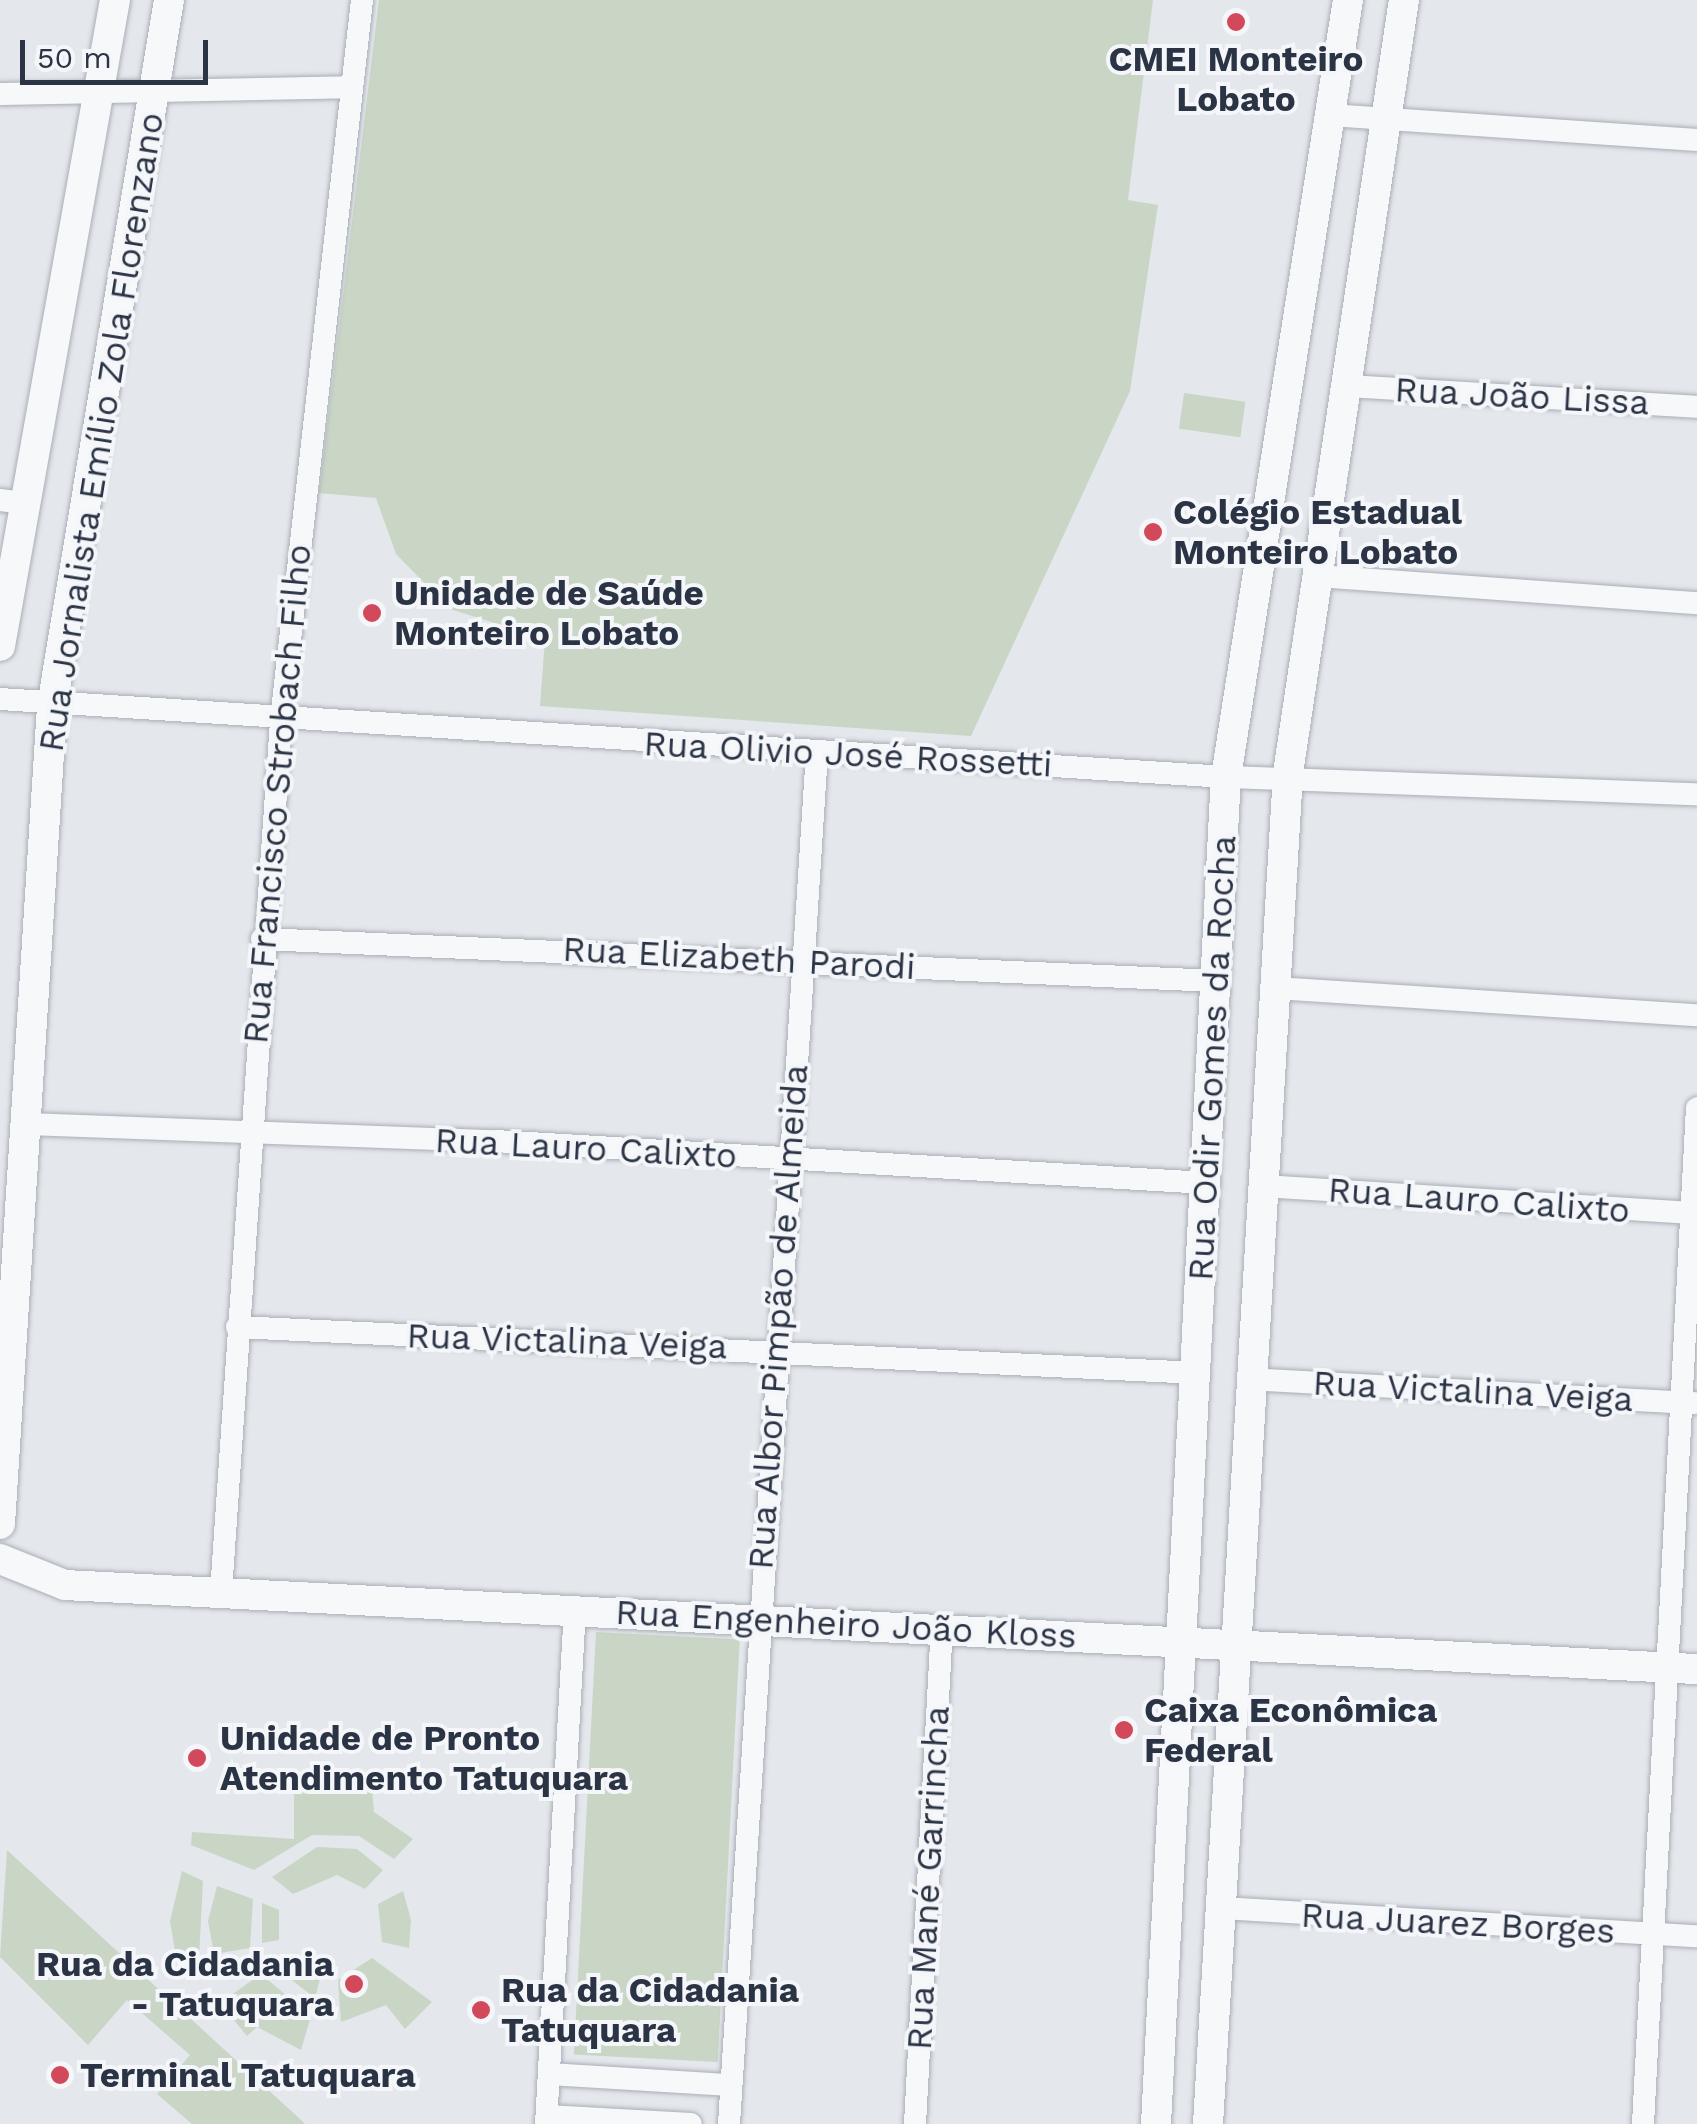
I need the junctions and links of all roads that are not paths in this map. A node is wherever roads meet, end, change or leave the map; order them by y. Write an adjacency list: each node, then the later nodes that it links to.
1 (115, 0): 8 (street, Rua Jornalista Emílio Zola Florenzano)
2 (169, 0): 7 (street, Rua Jornalista Emílio Zola Florenzano)
3 (362, 0): 6 (street, Rua Francisco Strobach Filho)
4 (1348, 0): 10 (street, Rua Odir Gomes da Rocha)
5 (1404, 0): 11 (street, Rua Odir Gomes da Rocha)
6 (351, 87): 7 (street); 21 (street, Rua Francisco Strobach Filho)
7 (155, 90): 8 (street); 20 (street, Rua Jornalista Emílio Zola Florenzano)
8 (103, 92): 9 (street); 15 (street, Rua Jornalista Emílio Zola Florenzano)
9 (0, 94)
10 (1330, 115): 11 (street); 24 (street, Rua Odir Gomes da Rocha)
11 (1386, 120): 12 (street); 13 (street, Rua Odir Gomes da Rocha)
12 (1697, 140)
13 (1346, 386): 14 (street, Rua João Lissa); 16 (street, Rua Odir Gomes da Rocha)
14 (1697, 407)
15 (13, 502): 18 (street, Rua Jornalista Emílio Zola Florenzano)
16 (1318, 576): 17 (street); 23 (street, Rua Odir Gomes da Rocha)
17 (1697, 603)
18 (0, 646)
19 (0, 699): 20 (street, Rua Olivio José Rossetti)
20 (52, 706): 21 (street, Rua Olivio José Rossetti); 32 (street, Rua Jornalista Emílio Zola Florenzano)
21 (281, 720): 22 (street, Rua Olivio José Rossetti); 26 (street, Rua Francisco Strobach Filho)
22 (817, 751): 24 (street, Rua Olivio José Rossetti); 27 (street, Rua Albor Pimpão de Almeida)
23 (1288, 773): 24 (street, Rua Olivio José Rossetti); 25 (street, Rua Olivio José Rossetti); 29 (street, Rua Odir Gomes da Rocha)
24 (1226, 777): 28 (street, Rua Odir Gomes da Rocha)
25 (1697, 794)
26 (262, 939): 27 (street, Rua Elizabeth Parodi); 33 (street, Rua Francisco Strobach Filho)
27 (797, 962): 28 (street, Rua Elizabeth Parodi); 34 (street, Rua Albor Pimpão de Almeida)
28 (1216, 981): 35 (street, Rua Odir Gomes da Rocha)
29 (1275, 988): 30 (street); 36 (street, Rua Odir Gomes da Rocha)
30 (1697, 1015)
31 (1697, 1108): 37 (street)
32 (25, 1124): 33 (street, Rua Lauro Calixto); 40 (street, Rua Jornalista Emílio Zola Florenzano)
33 (246, 1136): 34 (street, Rua Lauro Calixto); 38 (street, Rua Francisco Strobach Filho)
34 (794, 1160): 35 (street, Rua Lauro Calixto); 39 (street, Rua Albor Pimpão de Almeida)
35 (1206, 1183): 41 (street, Rua Odir Gomes da Rocha)
36 (1262, 1186): 37 (street, Rua Lauro Calixto); 42 (street, Rua Odir Gomes da Rocha)
37 (1694, 1213): 43 (street)
38 (237, 1327): 39 (street, Rua Victalina Veiga); 46 (street, Rua Francisco Strobach Filho)
39 (779, 1350): 41 (street, Rua Victalina Veiga); 48 (street, Rua Albor Pimpão de Almeida)
40 (5, 1373): 44 (street, Rua Jornalista Emílio Zola Florenzano)
41 (1197, 1373): 50 (street, Rua Odir Gomes da Rocha)
42 (1250, 1379): 43 (street, Rua Victalina Veiga); 51 (street, Rua Odir Gomes da Rocha)
43 (1689, 1402): 52 (street)
44 (0, 1524)
45 (0, 1559): 46 (street, Rua Engenheiro João Kloss)
46 (221, 1592): 47 (street, Rua Engenheiro João Kloss)
47 (575, 1608): 48 (street, Rua Engenheiro João Kloss); 56 (street)
48 (758, 1619): 49 (street, Rua Engenheiro João Kloss); 57 (street, Rua Albor Pimpão de Almeida)
49 (942, 1631): 50 (street, Rua Engenheiro João Kloss); 61 (street, Rua Mané Garrincha)
50 (1182, 1642): 51 (street, Rua Engenheiro João Kloss); 62 (street, Rua Odir Gomes da Rocha)
51 (1234, 1644): 52 (street, Rua Engenheiro João Kloss); 53 (street, Rua Odir Gomes da Rocha)
52 (1684, 1669): 54 (street)
53 (1220, 1908): 54 (street, Rua Juarez Borges); 63 (street, Rua Odir Gomes da Rocha)
54 (1651, 1934): 55 (street, Rua Juarez Borges); 64 (street)
55 (1697, 1936)
56 (549, 2074): 57 (street); 58 (street)
57 (731, 2085): 60 (street, Rua Albor Pimpão de Almeida)
58 (547, 2120): 59 (street)
59 (691, 2124)
60 (729, 2124)
61 (915, 2124)
62 (1156, 2124)
63 (1208, 2124)
64 (1643, 2124)

